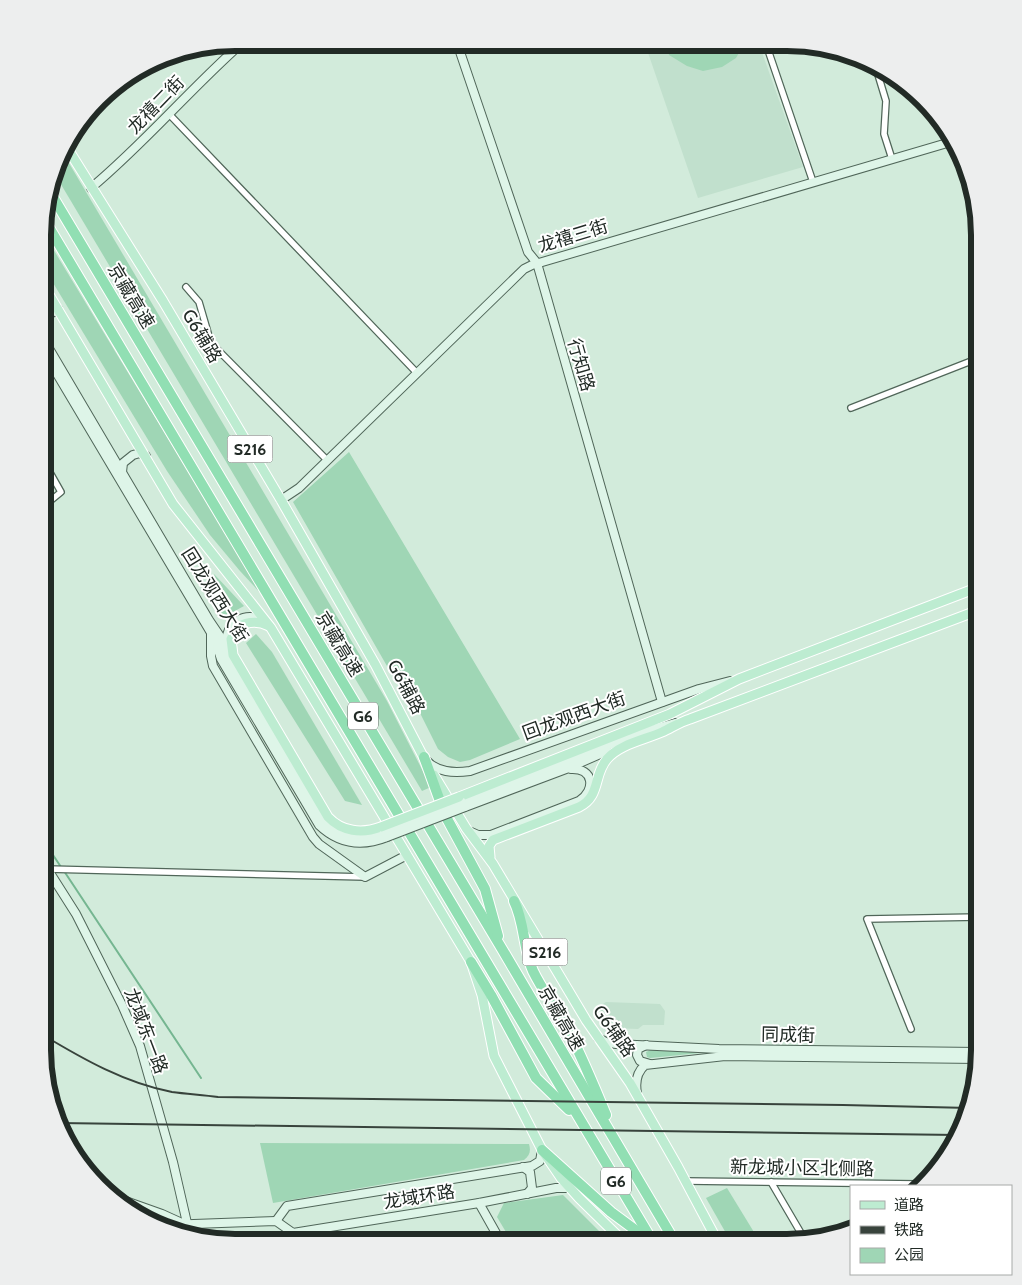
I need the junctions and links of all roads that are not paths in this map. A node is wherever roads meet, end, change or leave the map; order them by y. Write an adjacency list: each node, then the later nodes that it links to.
1 (232, 51): 5 (main road, 龙禧二街)
2 (460, 51): 13 (main road, 行知路)
3 (768, 51): 9 (street)
4 (878, 76): 8 (street)
5 (169, 114): 10 (main road, 龙禧二街); 21 (street)
6 (946, 143): 8 (main road, 龙禧三街)
7 (70, 153): 10 (main road, G6辅路 / S216)
8 (892, 159): 9 (main road, 龙禧三街)
9 (813, 182): 13 (main road, 龙禧三街)
10 (91, 188): 28 (main road, G6辅路 / S216)
11 (55, 200): 50 (highway, 京藏高速 / G6)
12 (51, 230): 59 (highway, 京藏高速 / G6)
13 (537, 263): 21 (main road, 龙禧三街); 35 (main road, 行知路)
14 (186, 287): 24 (street)
15 (51, 303): 16 (main road)
16 (58, 309): 17 (main road); 23 (main road)
17 (51, 314)
18 (51, 352): 25 (main road, 回龙观西大街)
19 (971, 361): 22 (street)
20 (51, 364): 32 (main road, 回龙观西大街)
21 (417, 374): 24 (main road, 龙禧三街)
22 (851, 408)
23 (147, 458): 25 (main road); 31 (main road)
24 (327, 460): 28 (main road, 龙禧三街)
25 (123, 473): 33 (main road, 回龙观西大街)
26 (51, 474): 27 (street)
27 (51, 500)
28 (281, 500): 38 (main road, G6辅路 / S216)
29 (971, 590): 34 (main road, 回龙观西大街)
30 (971, 613): 36 (main road)
31 (271, 628): 33 (main road); 43 (main road)
32 (211, 634): 42 (main road, 回龙观西大街); 47 (main road, 回龙观西大街)
33 (231, 651): 42 (main road, 回龙观西大街)
34 (739, 679): 35 (main road, 回龙观西大街); 40 (main road, 回龙观西大街)
35 (662, 702): 38 (main road, 回龙观西大街)
36 (690, 718): 37 (main road); 44 (main road)
37 (677, 722): 39 (main road); 40 (main road)
38 (424, 757): 41 (main road, G6辅路 / S216); 50 (highway)
39 (566, 769): 40 (main road); 41 (main road)
40 (462, 802): 42 (main road, 回龙观西大街, bridge)
41 (466, 828): 44 (main road, G6辅路 / S216)
42 (384, 832)
43 (407, 855): 47 (main road); 51 (main road)
44 (493, 864): 48 (main road, G6辅路 / S216)
45 (51, 869): 47 (street)
46 (51, 874): 72 (main road, 龙域东一路)
47 (364, 877)
48 (514, 901): 53 (main road, G6辅路 / S216); 60 (highway)
49 (971, 917): 52 (street)
50 (502, 948): 60 (highway, 京藏高速 / G6)
51 (471, 962): 59 (highway); 61 (main road)
52 (911, 1029)
53 (598, 1038): 54 (main road, 同成街); 58 (main road, G6辅路 / S216)
54 (650, 1044): 55 (main road, 同成街); 57 (main road)
55 (971, 1052)
56 (970, 1059): 57 (main road, 同成街)
57 (650, 1064): 58 (main road)
58 (638, 1097): 63 (main road, G6辅路 / S216)
59 (579, 1121): 78 (highway, 京藏高速 / G6)
60 (618, 1146): 79 (highway, 京藏高速 / G6)
61 (542, 1150): 62 (main road, 龙域环路); 66 (main road); 77 (highway)
62 (523, 1167): 67 (main road); 70 (main road, 龙域环路)
63 (686, 1181): 64 (street, 新龙城小区北侧路); 80 (main road, G6辅路 / S216)
64 (771, 1182): 65 (street, 新龙城小区北侧路); 74 (street)
65 (913, 1184)
66 (570, 1188): 67 (main road, 龙域环路); 76 (main road)
67 (527, 1194): 68 (main road, 龙域环路)
68 (479, 1203): 70 (main road, 龙域环路); 75 (main road)
69 (136, 1205): 72 (main road, 龙域环路)
70 (276, 1222): 72 (main road, 龙域环路)
71 (181, 1225): 72 (main road, 龙域环路)
72 (188, 1225): 73 (street)
73 (190, 1228)
74 (800, 1233)
75 (496, 1234)
76 (616, 1234)
77 (639, 1234)
78 (648, 1234)
79 (670, 1234)
80 (714, 1234)

